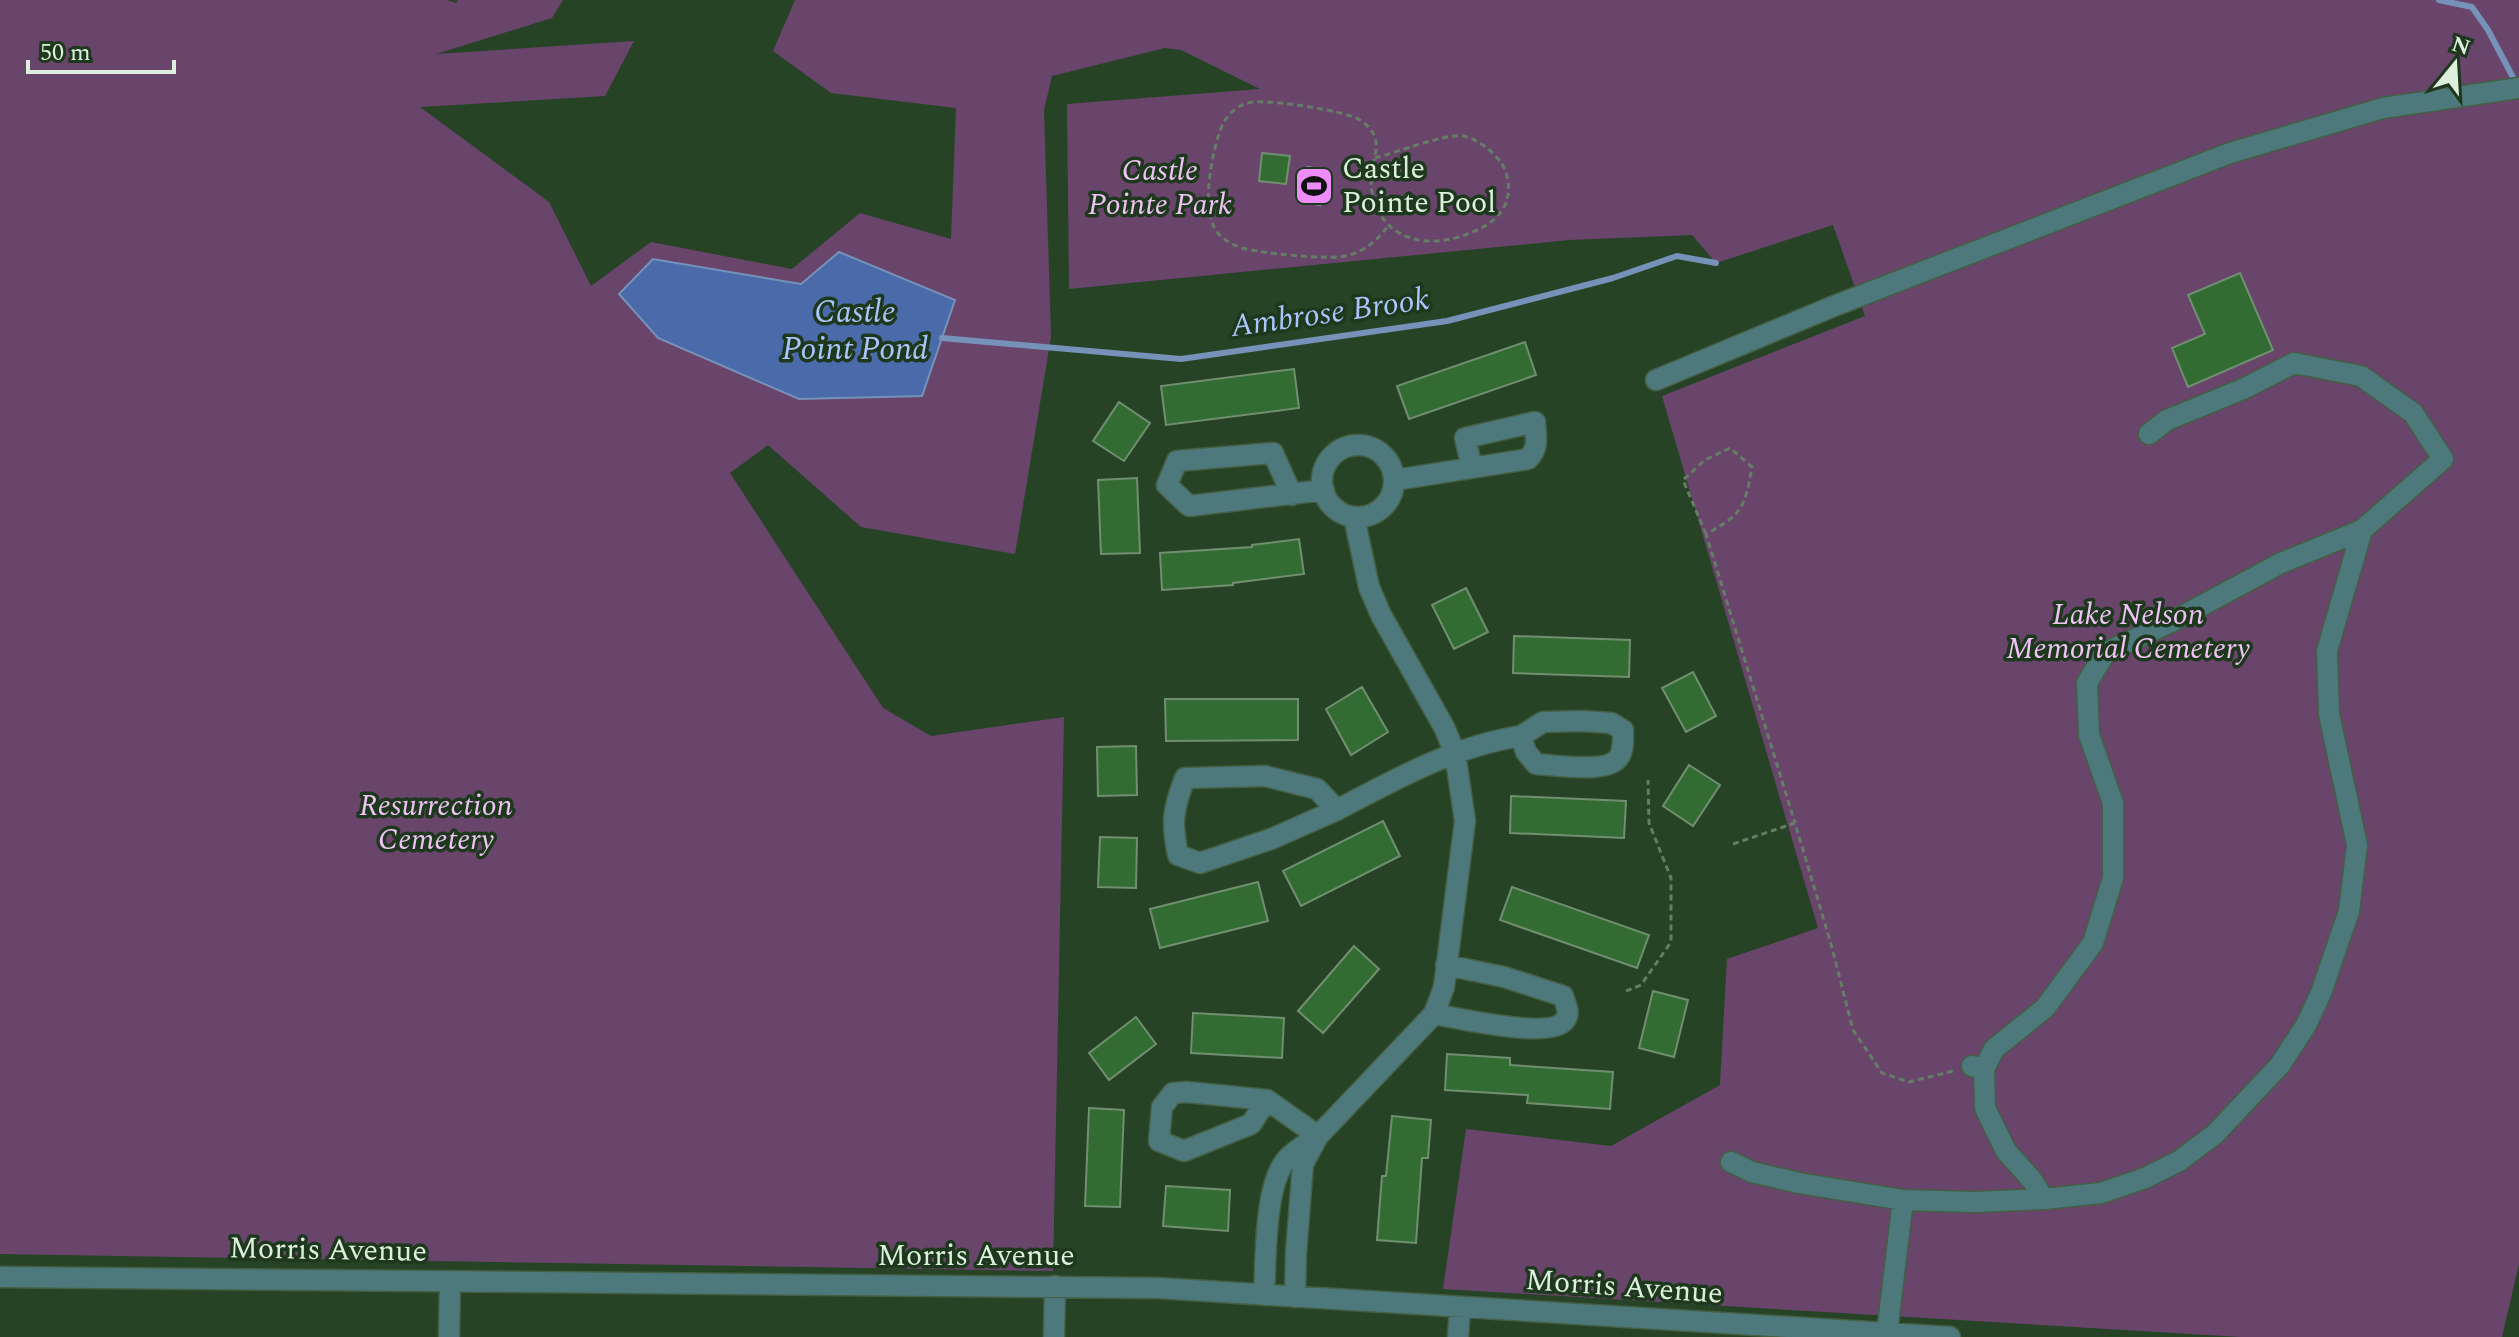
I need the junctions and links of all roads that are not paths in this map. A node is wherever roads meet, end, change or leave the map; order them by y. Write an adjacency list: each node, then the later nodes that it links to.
1 (2512, 89): 2 (street)
2 (1656, 380)
3 (2149, 434): 9 (street)
4 (1472, 468): 5 (street)
5 (1395, 480): 6 (street); 8 (street)
6 (1324, 490): 7 (street); 8 (street)
7 (1292, 495): 7 (street)
8 (1354, 517): 11 (street)
9 (2362, 530): 18 (street); 18 (street)
10 (1521, 736): 10 (street); 11 (street)
11 (1455, 753): 12 (street); 13 (street)
12 (1337, 810): 12 (street)
13 (1446, 965): 14 (street); 14 (street)
14 (1434, 1014): 16 (street)
15 (1267, 1100): 15 (street); 16 (street)
16 (1318, 1136): 23 (street); 24 (street)
17 (1731, 1162): 19 (street)
18 (2044, 1199): 19 (street)
19 (1903, 1200): 26 (street)
20 (0, 1277): 21 (street, Morris Avenue)
21 (450, 1282): 22 (street, Morris Avenue); 27 (street)
22 (1055, 1286): 23 (street, Morris Avenue); 28 (street)
23 (1264, 1295): 24 (street, Morris Avenue)
24 (1295, 1297): 25 (street, Morris Avenue)
25 (1460, 1307): 26 (street, Morris Avenue); 29 (street)
26 (1887, 1333): 30 (street, Morris Avenue)
27 (449, 1337)
28 (1054, 1337)
29 (1458, 1337)
30 (1950, 1337)

